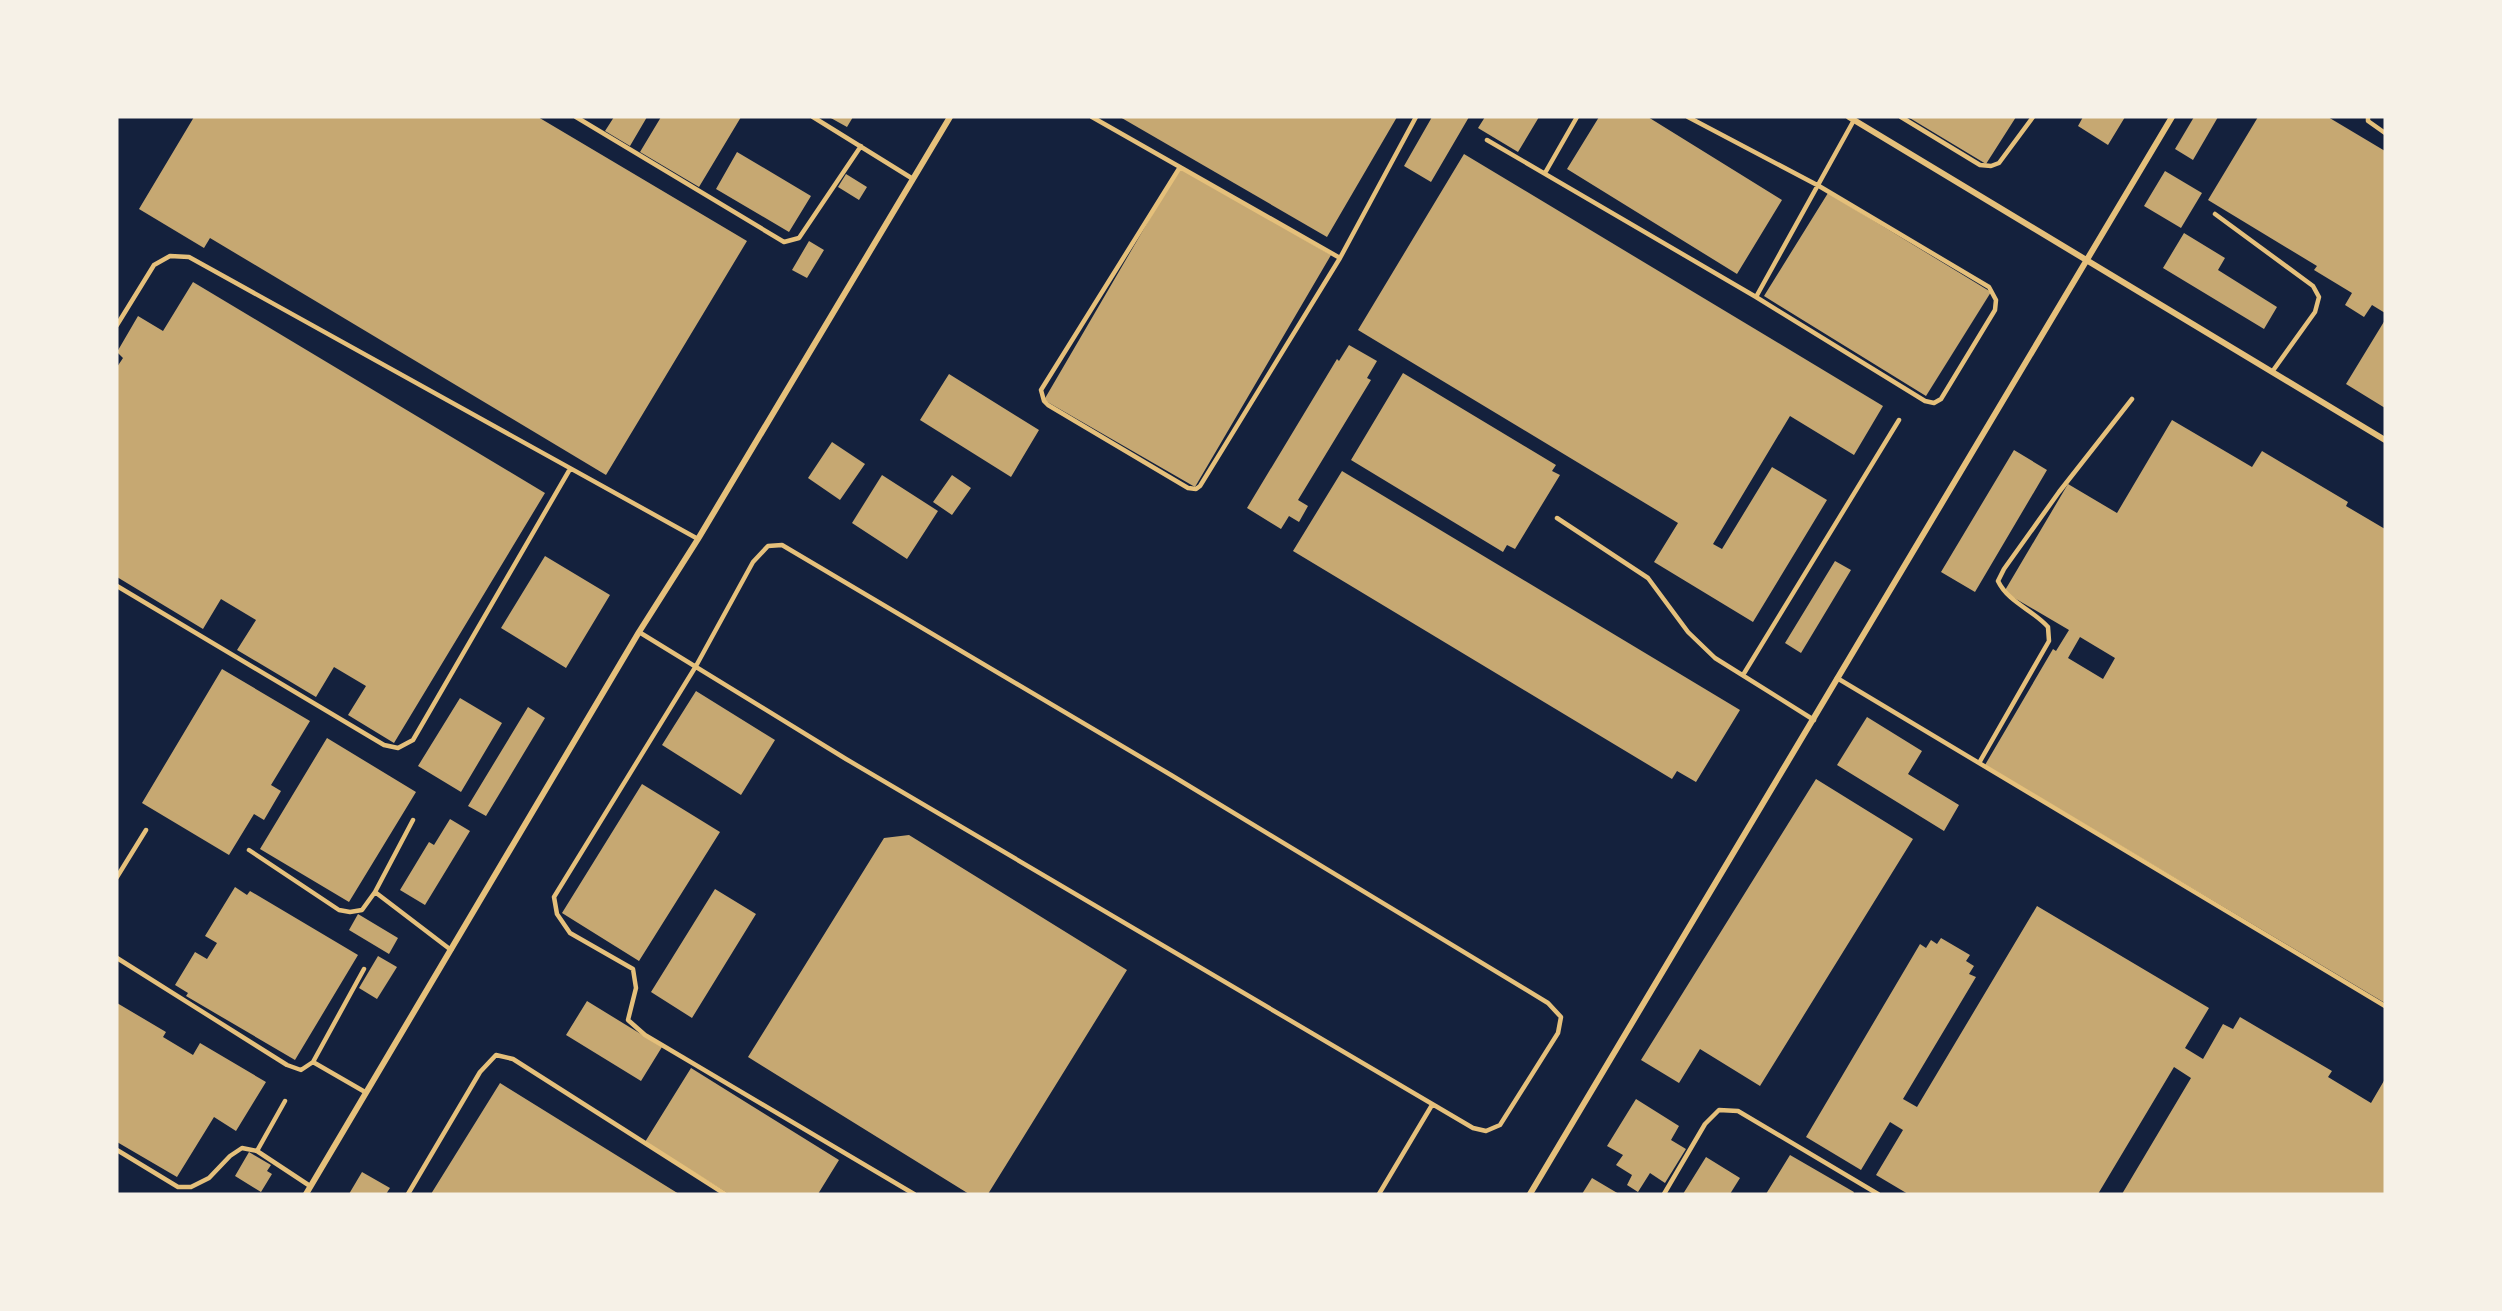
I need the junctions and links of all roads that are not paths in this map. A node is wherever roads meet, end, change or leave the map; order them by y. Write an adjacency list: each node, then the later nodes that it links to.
1 (576, 117): 15 (lane)
2 (813, 117): 15 (lane)
3 (950, 117): 18 (street)
4 (1092, 117): 16 (lane)
5 (1416, 117): 21 (lane)
6 (1577, 117): 17 (lane)
7 (1688, 117): 19 (lane)
8 (1901, 117): 9 (lane)
9 (2033, 117)
10 (2172, 117): 22 (street)
11 (2368, 117): 13 (lane)
12 (1852, 119): 19 (lane); 22 (street)
13 (2385, 133)
14 (1487, 140): 17 (lane)
15 (861, 146): 18 (lane)
16 (1180, 167): 21 (lane); 21 (lane)
17 (1545, 173): 23 (lane)
18 (913, 179): 31 (street)
19 (1819, 186): 23 (lane); 23 (lane)
20 (2215, 214): 25 (lane)
21 (1340, 258)
22 (2086, 259): 25 (street); 36 (street)
23 (1756, 297)
24 (117, 325): 29 (lane)
25 (2272, 372): 28 (street)
26 (2132, 399): 38 (lane)
27 (1899, 420): 35 (lane)
28 (2385, 440)
29 (570, 469): 31 (lane); 32 (lane)
30 (1557, 518): 35 (lane)
31 (698, 539): 33 (street)
32 (117, 585)
33 (639, 632): 34 (lane); 44 (street)
34 (696, 666): 51 (lane); 51 (lane); 58 (lane)
35 (1743, 675): 37 (lane)
36 (1837, 678): 37 (street); 38 (lane)
37 (1814, 720): 60 (street)
38 (1979, 763): 47 (lane)
39 (413, 820): 43 (lane)
40 (146, 830): 42 (lane)
41 (249, 850): 43 (lane)
42 (117, 876)
43 (375, 892): 44 (lane)
44 (451, 950): 49 (street)
45 (117, 958): 48 (lane)
46 (364, 969): 48 (lane)
47 (2385, 1005)
48 (313, 1062): 49 (lane)
49 (365, 1092): 54 (street)
50 (285, 1101): 53 (lane)
51 (1432, 1105): 59 (lane)
52 (117, 1150): 53 (lane)
53 (257, 1151): 54 (lane)
54 (310, 1186): 55 (street)
55 (306, 1194)
56 (408, 1194): 57 (lane)
57 (725, 1194)
58 (914, 1194)
59 (1378, 1194)
60 (1530, 1194)
61 (1664, 1194): 62 (lane)
62 (1878, 1194)

